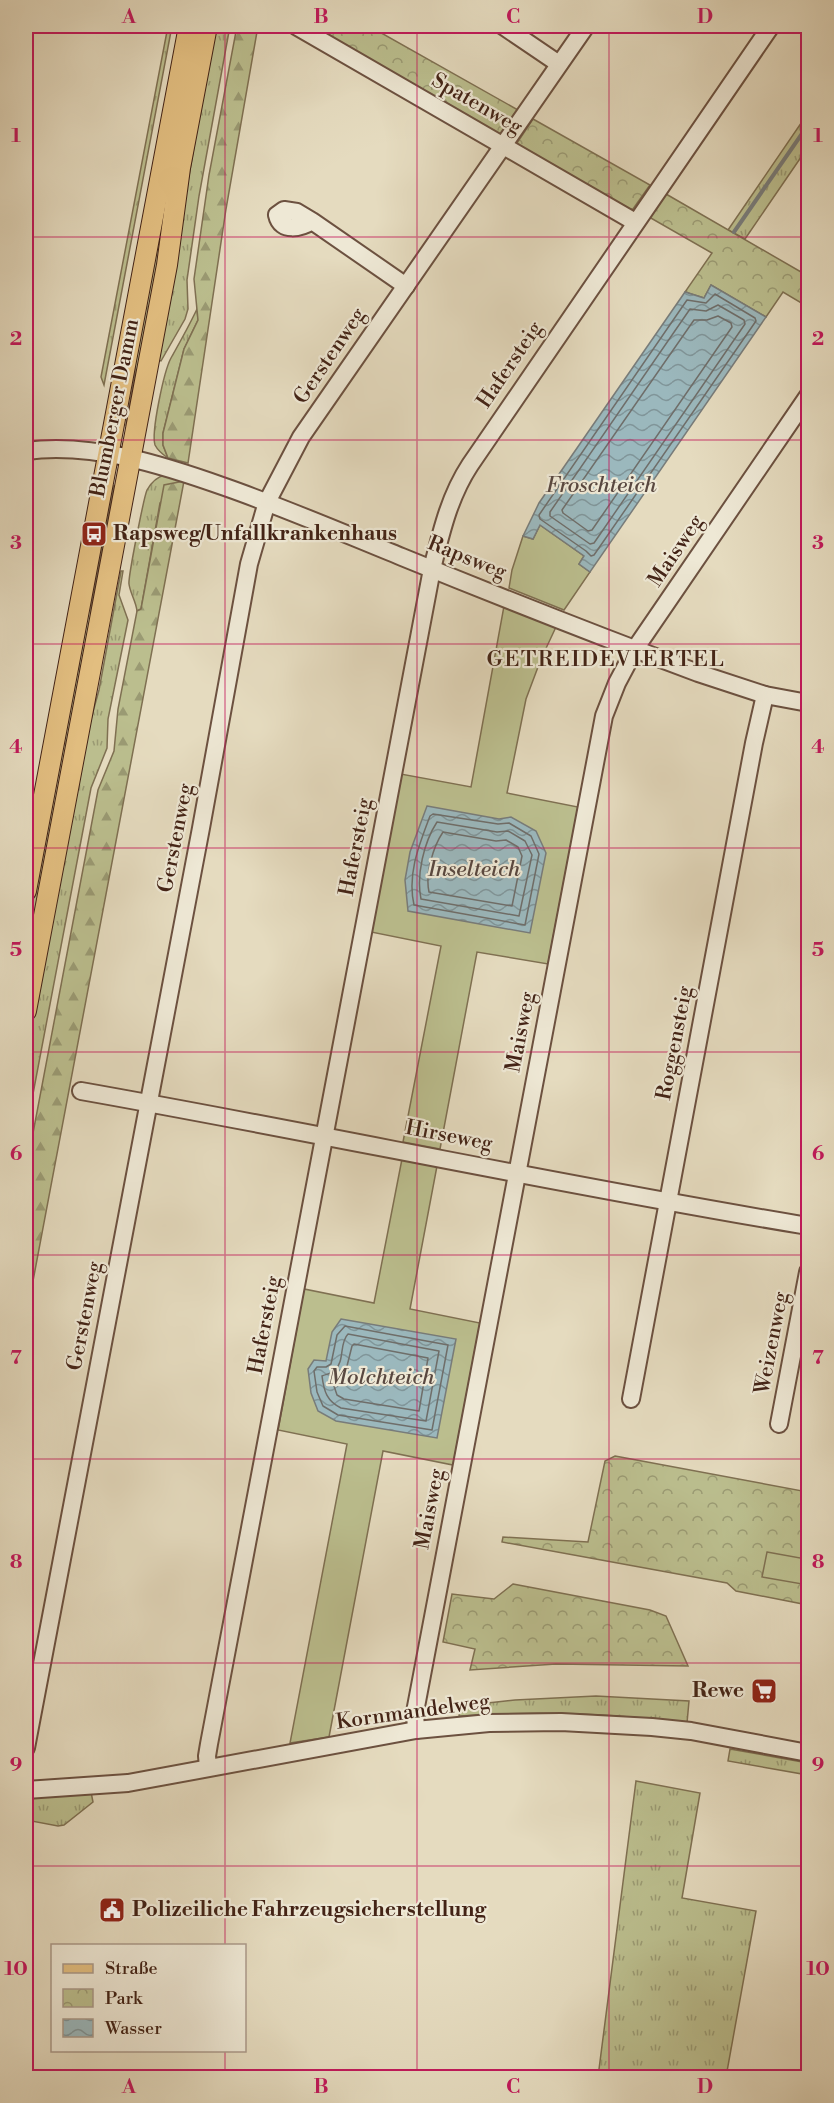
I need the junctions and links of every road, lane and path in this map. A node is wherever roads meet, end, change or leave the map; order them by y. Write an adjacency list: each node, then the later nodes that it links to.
1 (189, 26): 14 (main road, Blumberger Damm)
2 (207, 26): 15 (main road, Blumberger Damm)
3 (296, 26): 8 (street, Spatenweg)
4 (502, 26): 7 (street)
5 (586, 26): 7 (street, Gerstenweg)
6 (771, 26): 10 (street, Hafersteig)
7 (559, 64): 8 (street, Gerstenweg)
8 (503, 145): 10 (street, Spatenweg); 11 (street, Gerstenweg)
9 (312, 221): 11 (street)
10 (635, 222): 17 (street, Hafersteig)
11 (406, 286): 16 (street, Gerstenweg)
12 (808, 396): 18 (street, Maisweg)
13 (26, 451): 14 (street, Rapsweg)
14 (109, 454): 15 (street, Rapsweg); 21 (main road, Blumberger Damm)
15 (130, 458): 16 (street, Rapsweg); 22 (main road, Blumberger Damm)
16 (267, 502): 17 (street, Rapsweg); 24 (street, Gerstenweg)
17 (432, 569): 18 (street, Rapsweg); 25 (street, Hafersteig)
18 (635, 649): 19 (street, Rapsweg); 26 (street, Maisweg)
19 (765, 695): 20 (street, Rapsweg); 27 (street, Roggensteig)
20 (808, 703)
21 (26, 891)
22 (26, 1011)
23 (81, 1091): 24 (street, Hirseweg)
24 (148, 1103): 25 (street, Hirseweg); 33 (street, Gerstenweg)
25 (324, 1135): 26 (street, Hirseweg); 35 (street, Hafersteig)
26 (517, 1172): 27 (street, Hirseweg); 32 (street, Maisweg)
27 (668, 1202): 28 (street, Hirseweg); 30 (street, Roggensteig)
28 (808, 1226)
29 (808, 1272): 31 (street, Weizenweg)
30 (631, 1399)
31 (779, 1424)
32 (416, 1730): 34 (street, Kornmandelweg); 35 (street, Kornmandelweg)
33 (26, 1748)
34 (808, 1753)
35 (208, 1767): 36 (street, Kornmandelweg)
36 (26, 1790)

